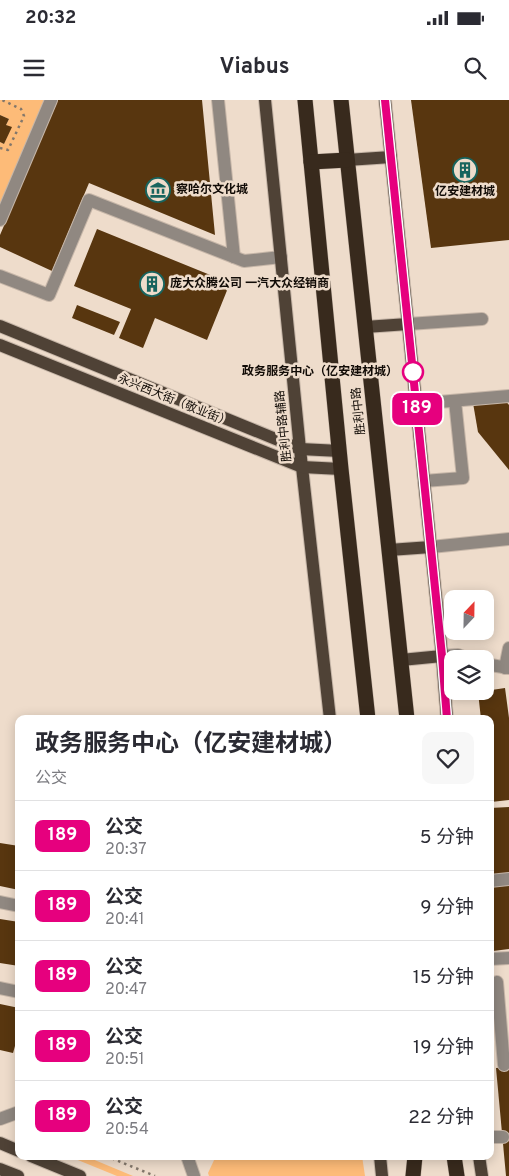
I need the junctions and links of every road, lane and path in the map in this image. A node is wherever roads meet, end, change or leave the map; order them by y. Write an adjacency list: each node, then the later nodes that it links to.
1 (2, 100): 8 (path)
2 (51, 100): 12 (street)
3 (218, 100): 13 (street)
4 (265, 100): 14 (main road, 胜利中路辅路)
5 (305, 100): 11 (highway, 胜利中路)
6 (341, 100): 10 (highway, 胜利中路)
7 (385, 100): 9 (main road)
8 (0, 148)
9 (391, 157): 10 (main road); 17 (main road)
10 (348, 160): 11 (highway); 19 (highway, 胜利中路)
11 (311, 162): 25 (highway, 胜利中路)
12 (0, 220)
13 (234, 257): 14 (street); 15 (street)
14 (280, 257): 24 (main road, 胜利中路辅路)
15 (0, 276)
16 (482, 319): 17 (street)
17 (408, 324): 19 (main road); 23 (main road)
18 (0, 326): 24 (main road, 永兴西大街（敬业街）)
19 (365, 328): 31 (highway, 胜利中路)
20 (0, 346): 26 (main road, 永兴西大街（敬业街）)
21 (509, 396): 22 (street)
22 (456, 400): 23 (street); 28 (street)
23 (416, 404): 28 (main road)
24 (300, 449): 25 (main road, 永兴西大街（敬业街）); 26 (main road, 胜利中路辅路)
25 (340, 451): 27 (highway, 胜利中路)
26 (302, 467): 27 (main road, 永兴西大街（敬业街）); 37 (main road, 胜利中路辅路)
27 (341, 469): 38 (highway, 胜利中路)
28 (424, 481): 30 (main road)
29 (509, 539): 30 (street)
30 (431, 546): 31 (main road); 33 (main road)
31 (389, 550): 34 (highway, 胜利中路)
32 (509, 648): 36 (street)
33 (442, 656): 34 (main road); 40 (main road)
34 (401, 660): 39 (highway, 胜利中路)
35 (494, 666): 36 (street)
36 (507, 668)
37 (330, 715)
38 (368, 715)
39 (407, 715)
40 (447, 715)
41 (509, 879): 42 (street)
42 (494, 881)
43 (0, 902): 44 (street)
44 (15, 905)
45 (509, 958): 46 (street)
46 (494, 959)
47 (497, 982): 50 (street)
48 (0, 988): 49 (street)
49 (15, 991)
50 (495, 1026): 51 (street)
51 (504, 1065)
52 (15, 1114): 53 (street)
53 (0, 1120)
54 (0, 1143): 55 (main road)
55 (15, 1149)
56 (42, 1160): 65 (main road)
57 (116, 1160): 66 (path)
58 (188, 1160): 67 (street)
59 (380, 1160): 68 (main road)
60 (415, 1160): 69 (highway)
61 (455, 1160): 70 (highway)
62 (480, 1160): 71 (main road)
63 (0, 1169): 64 (main road)
64 (18, 1176)
65 (80, 1176)
66 (155, 1176)
67 (194, 1176)
68 (382, 1176)
69 (415, 1176)
70 (457, 1176)
71 (482, 1176)

